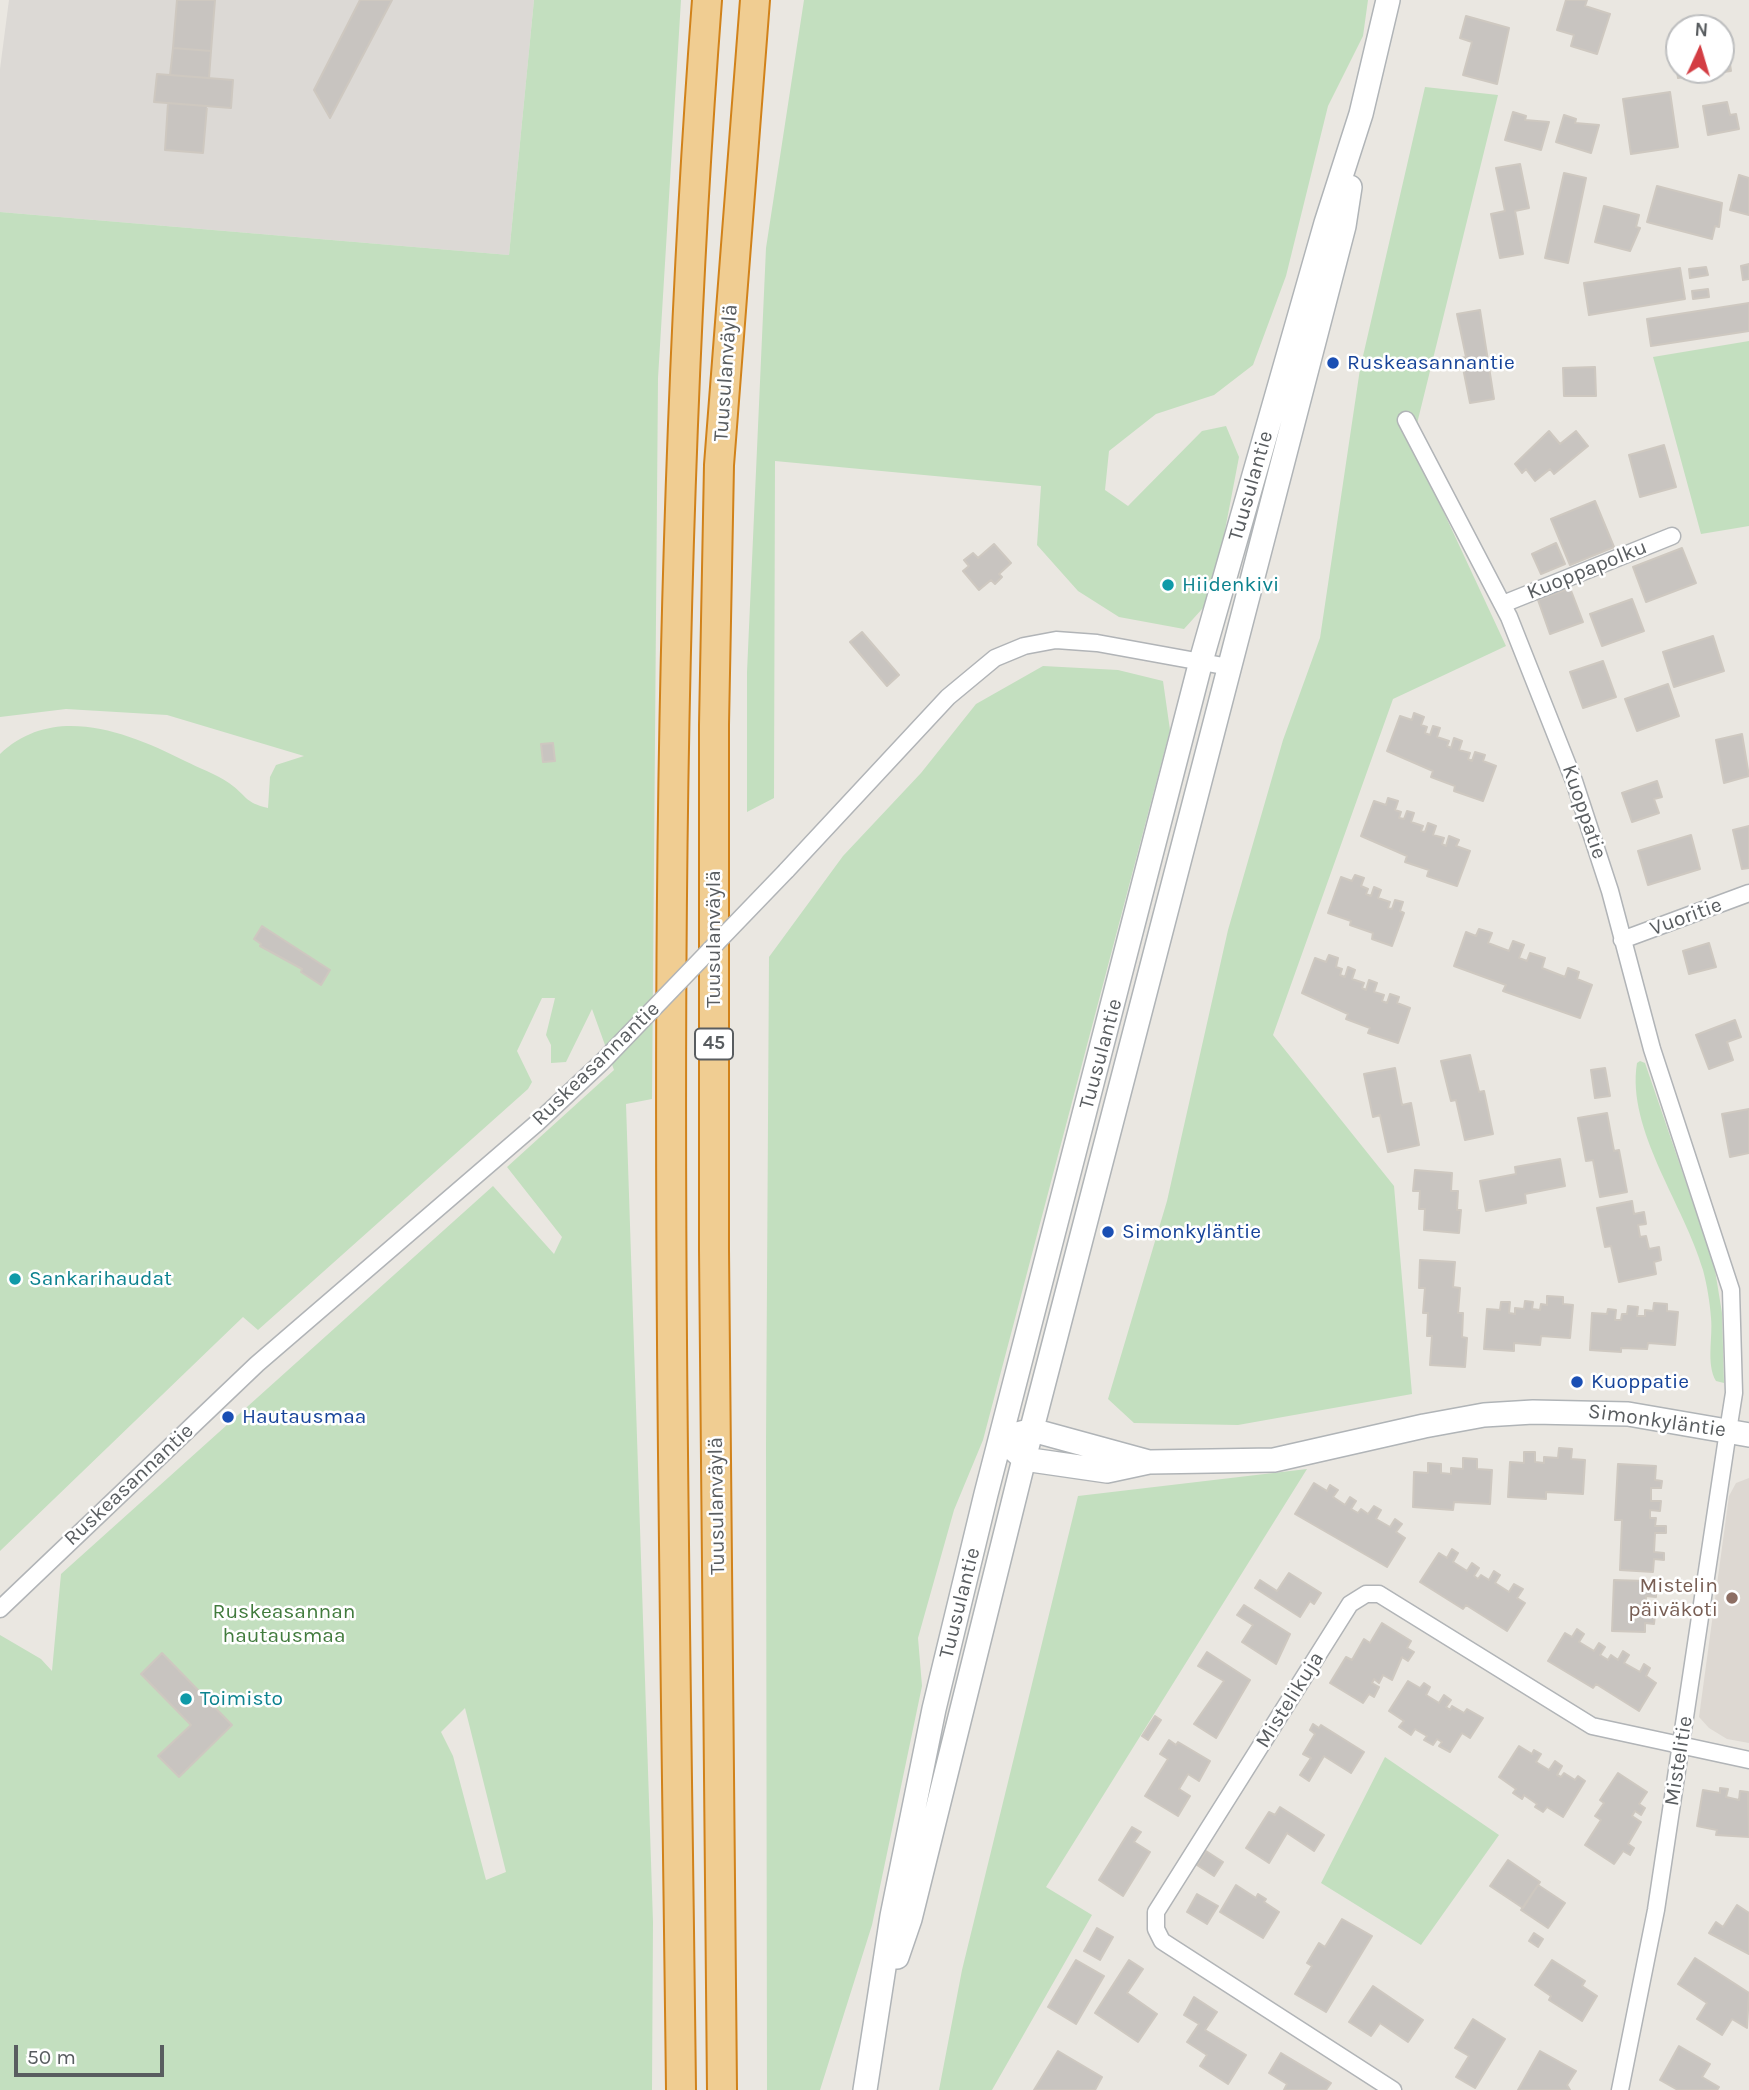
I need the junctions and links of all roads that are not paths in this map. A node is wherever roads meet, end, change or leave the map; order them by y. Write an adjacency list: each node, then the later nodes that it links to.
1 (707, 0): 23 (highway, Tuusulanväylä / 45)
2 (755, 0): 6 (highway, Tuusulanväylä / 45)
3 (768, 0): 6 (highway)
4 (1388, 0): 5 (main road, Tuusulantie)
5 (1361, 114): 10 (main road, Tuusulantie); 11 (main road, Tuusulantie)
6 (743, 138): 24 (highway, Tuusulanväylä / 45)
7 (1406, 421): 9 (street, Kuoppatie)
8 (1672, 536): 9 (street, Kuoppapolku)
9 (1503, 604): 13 (street, Kuoppatie)
10 (1201, 661): 11 (street, Ruskeasannantie); 16 (main road, Tuusulantie); 19 (street, Ruskeasannantie, bridge)
11 (1229, 667): 14 (main road, Tuusulantie)
12 (1749, 893): 13 (street, Vuoritie)
13 (1622, 940): 15 (street, Kuoppatie)
14 (1032, 1430): 16 (main road, Simonkyläntie); 17 (main road, Tuusulantie); 18 (main road, Simonkyläntie)
15 (1739, 1433): 18 (main road, Simonkyläntie); 20 (street, Mistelitie)
16 (1001, 1438): 17 (main road); 22 (main road, Tuusulantie)
17 (1024, 1459): 18 (main road, Simonkyläntie); 22 (main road, Tuusulantie)
18 (1149, 1462)
19 (0, 1609)
20 (1682, 1747): 21 (street, Mistelikuja); 26 (street, Mistelikuja); 27 (street, Mistelitie)
21 (1749, 1760)
22 (881, 2003): 25 (main road, Tuusulantie)
23 (681, 2090)
24 (722, 2090)
25 (865, 2090)
26 (1393, 2090)
27 (1620, 2090)

